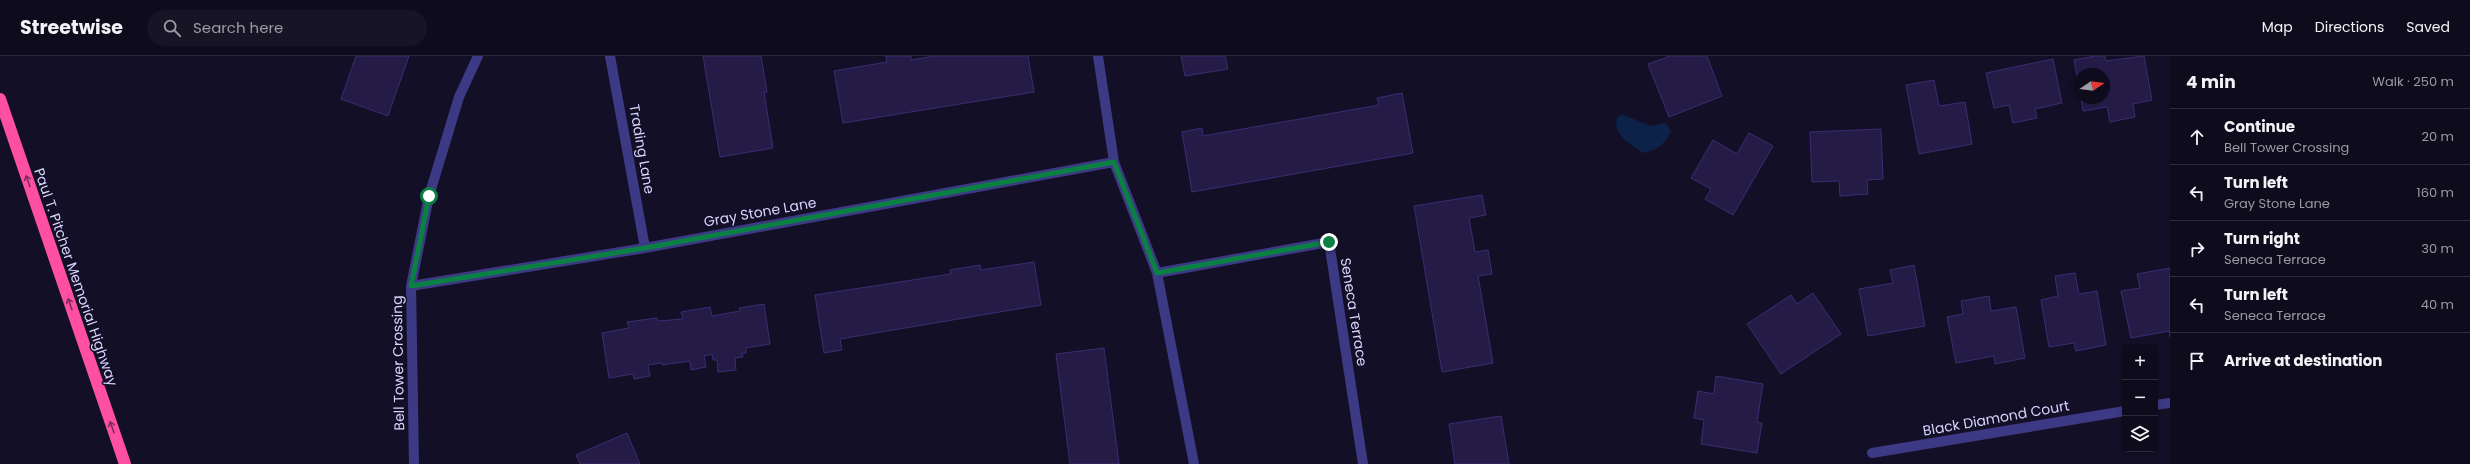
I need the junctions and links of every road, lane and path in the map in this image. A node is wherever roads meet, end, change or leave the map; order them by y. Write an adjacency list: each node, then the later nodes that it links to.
1 (478, 56): 8 (street, Bell Tower Crossing)
2 (610, 56): 6 (street, Trading Lane)
3 (1098, 56): 5 (street)
4 (0, 99): 13 (highway, Paul T. Pitcher Memorial Highway, one-way to 4)
5 (1114, 162): 6 (street, Gray Stone Lane); 7 (street)
6 (645, 248): 8 (street, Gray Stone Lane)
7 (1157, 273): 15 (street); 16 (street, Seneca Terrace)
8 (411, 286): 14 (street, Bell Tower Crossing)
9 (2170, 403): 10 (street)
10 (2158, 405)
11 (2122, 411): 12 (street, Black Diamond Court)
12 (1872, 453)
13 (125, 464)
14 (414, 464)
15 (1194, 464)
16 (1364, 464)

